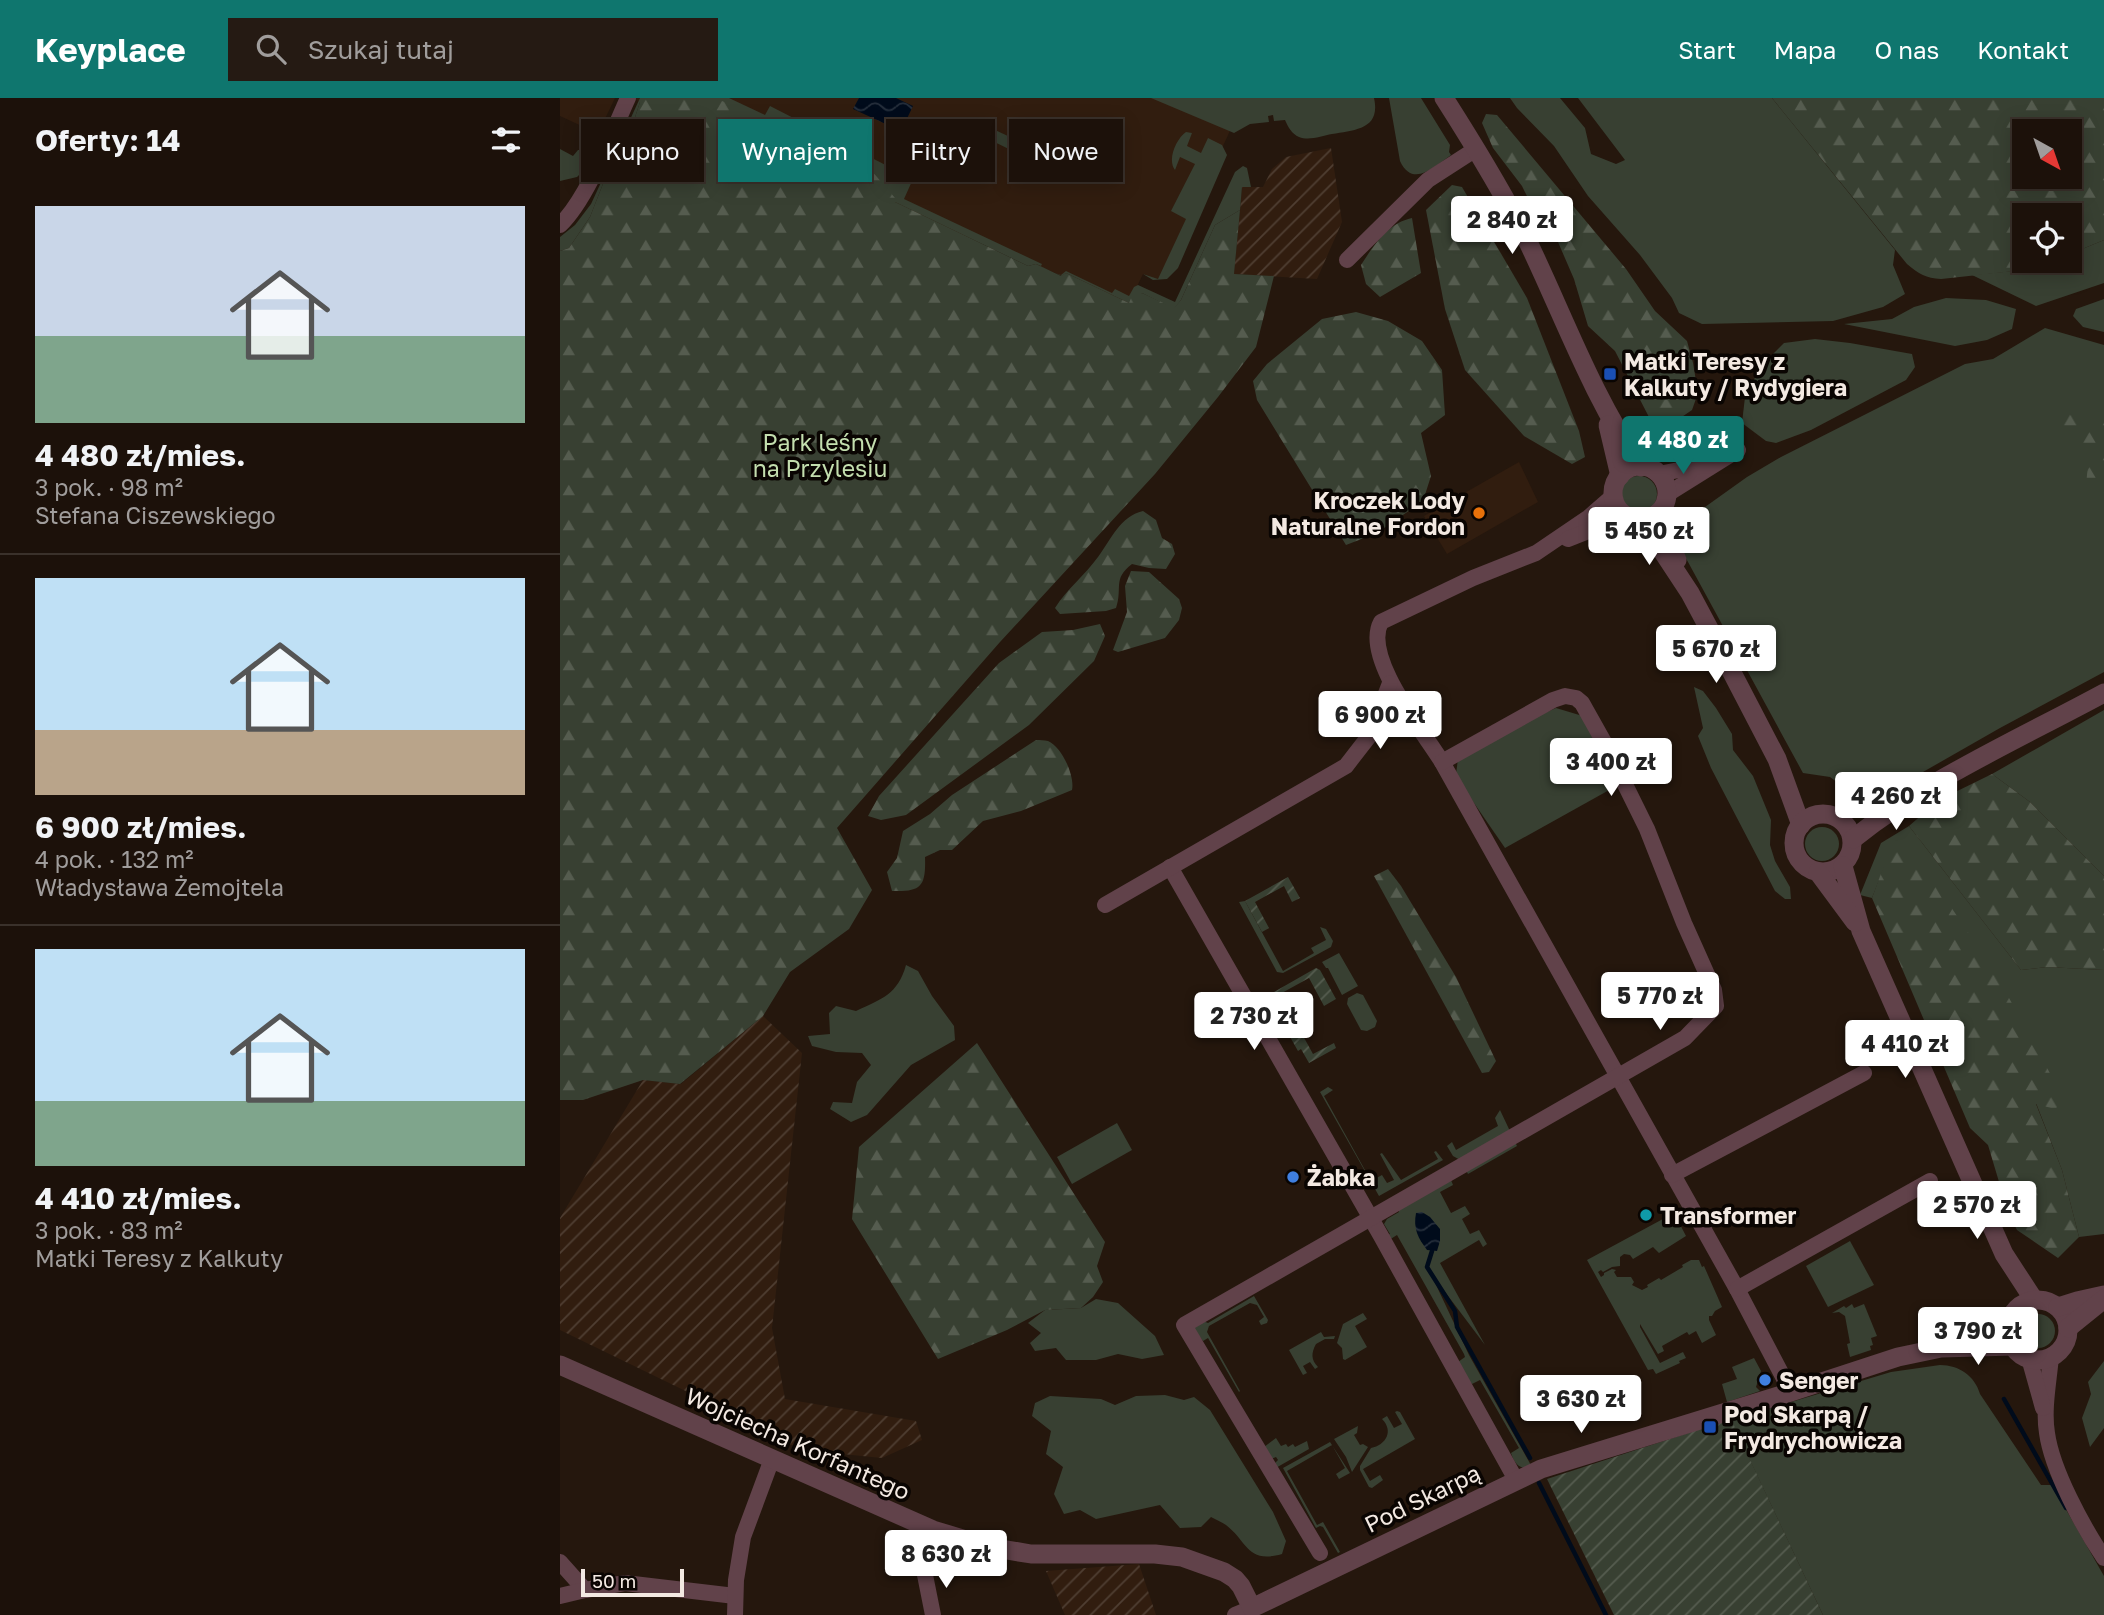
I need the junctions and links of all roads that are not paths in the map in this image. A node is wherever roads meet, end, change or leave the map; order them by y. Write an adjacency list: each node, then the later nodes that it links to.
1 (628, 98): 4 (street)
2 (1444, 98): 3 (street)
3 (1476, 149): 5 (street); 6 (street)
4 (560, 225)
5 (1347, 260)
6 (1602, 400): 7 (street); 8 (street)
7 (1649, 470): 8 (street); 9 (street); 9 (street)
8 (1620, 476): 10 (street)
9 (1666, 495): 11 (street)
10 (1613, 496): 12 (street); 13 (street)
11 (1658, 513): 12 (street); 14 (street)
12 (1632, 518): 13 (street); 14 (street)
13 (1546, 548): 15 (street)
14 (1689, 593): 17 (street)
15 (1390, 683): 18 (street); 25 (street)
16 (2104, 694): 19 (street)
17 (1777, 759): 20 (street); 22 (street)
18 (1442, 762): 30 (street); 30 (street)
19 (1916, 794): 21 (street); 23 (street)
20 (1818, 814): 21 (street); 22 (street)
21 (1842, 821): 23 (street)
22 (1801, 825): 26 (street)
23 (1853, 839): 24 (street)
24 (1843, 866): 26 (street); 28 (street)
25 (1170, 867): 27 (street); 33 (street)
26 (1818, 872): 28 (street)
27 (1105, 905)
28 (1861, 931): 34 (street)
29 (1864, 1073): 31 (street)
30 (1618, 1076): 31 (street); 33 (street)
31 (1672, 1175): 35 (street)
32 (1930, 1181): 35 (street)
33 (1370, 1218): 48 (street); 49 (street)
34 (2004, 1254): 37 (street); 39 (street)
35 (1737, 1289): 45 (street)
36 (2104, 1297): 38 (street); 40 (street)
37 (2034, 1300): 38 (street); 39 (street)
38 (2058, 1307): 40 (street)
39 (2012, 1317): 41 (street, Pod Skarpą); 42 (street)
40 (2068, 1328): 43 (street)
41 (1941, 1348): 42 (street, Pod Skarpą); 45 (street, Pod Skarpą)
42 (2021, 1352): 43 (street); 46 (street)
43 (2051, 1356): 46 (street)
44 (560, 1365): 47 (street, Wojciecha Korfantego)
45 (1791, 1392): 48 (street, Pod Skarpą)
46 (2046, 1417): 50 (street)
47 (772, 1459): 55 (street); 56 (street, Wojciecha Korfantego)
48 (1516, 1480): 56 (street, Pod Skarpą)
49 (1320, 1553)
50 (2104, 1558)
51 (560, 1562): 53 (street)
52 (924, 1570): 58 (street)
53 (585, 1590): 54 (street); 55 (street)
54 (560, 1596)
55 (735, 1596): 57 (street)
56 (1243, 1611)
57 (736, 1615)
58 (933, 1615)

